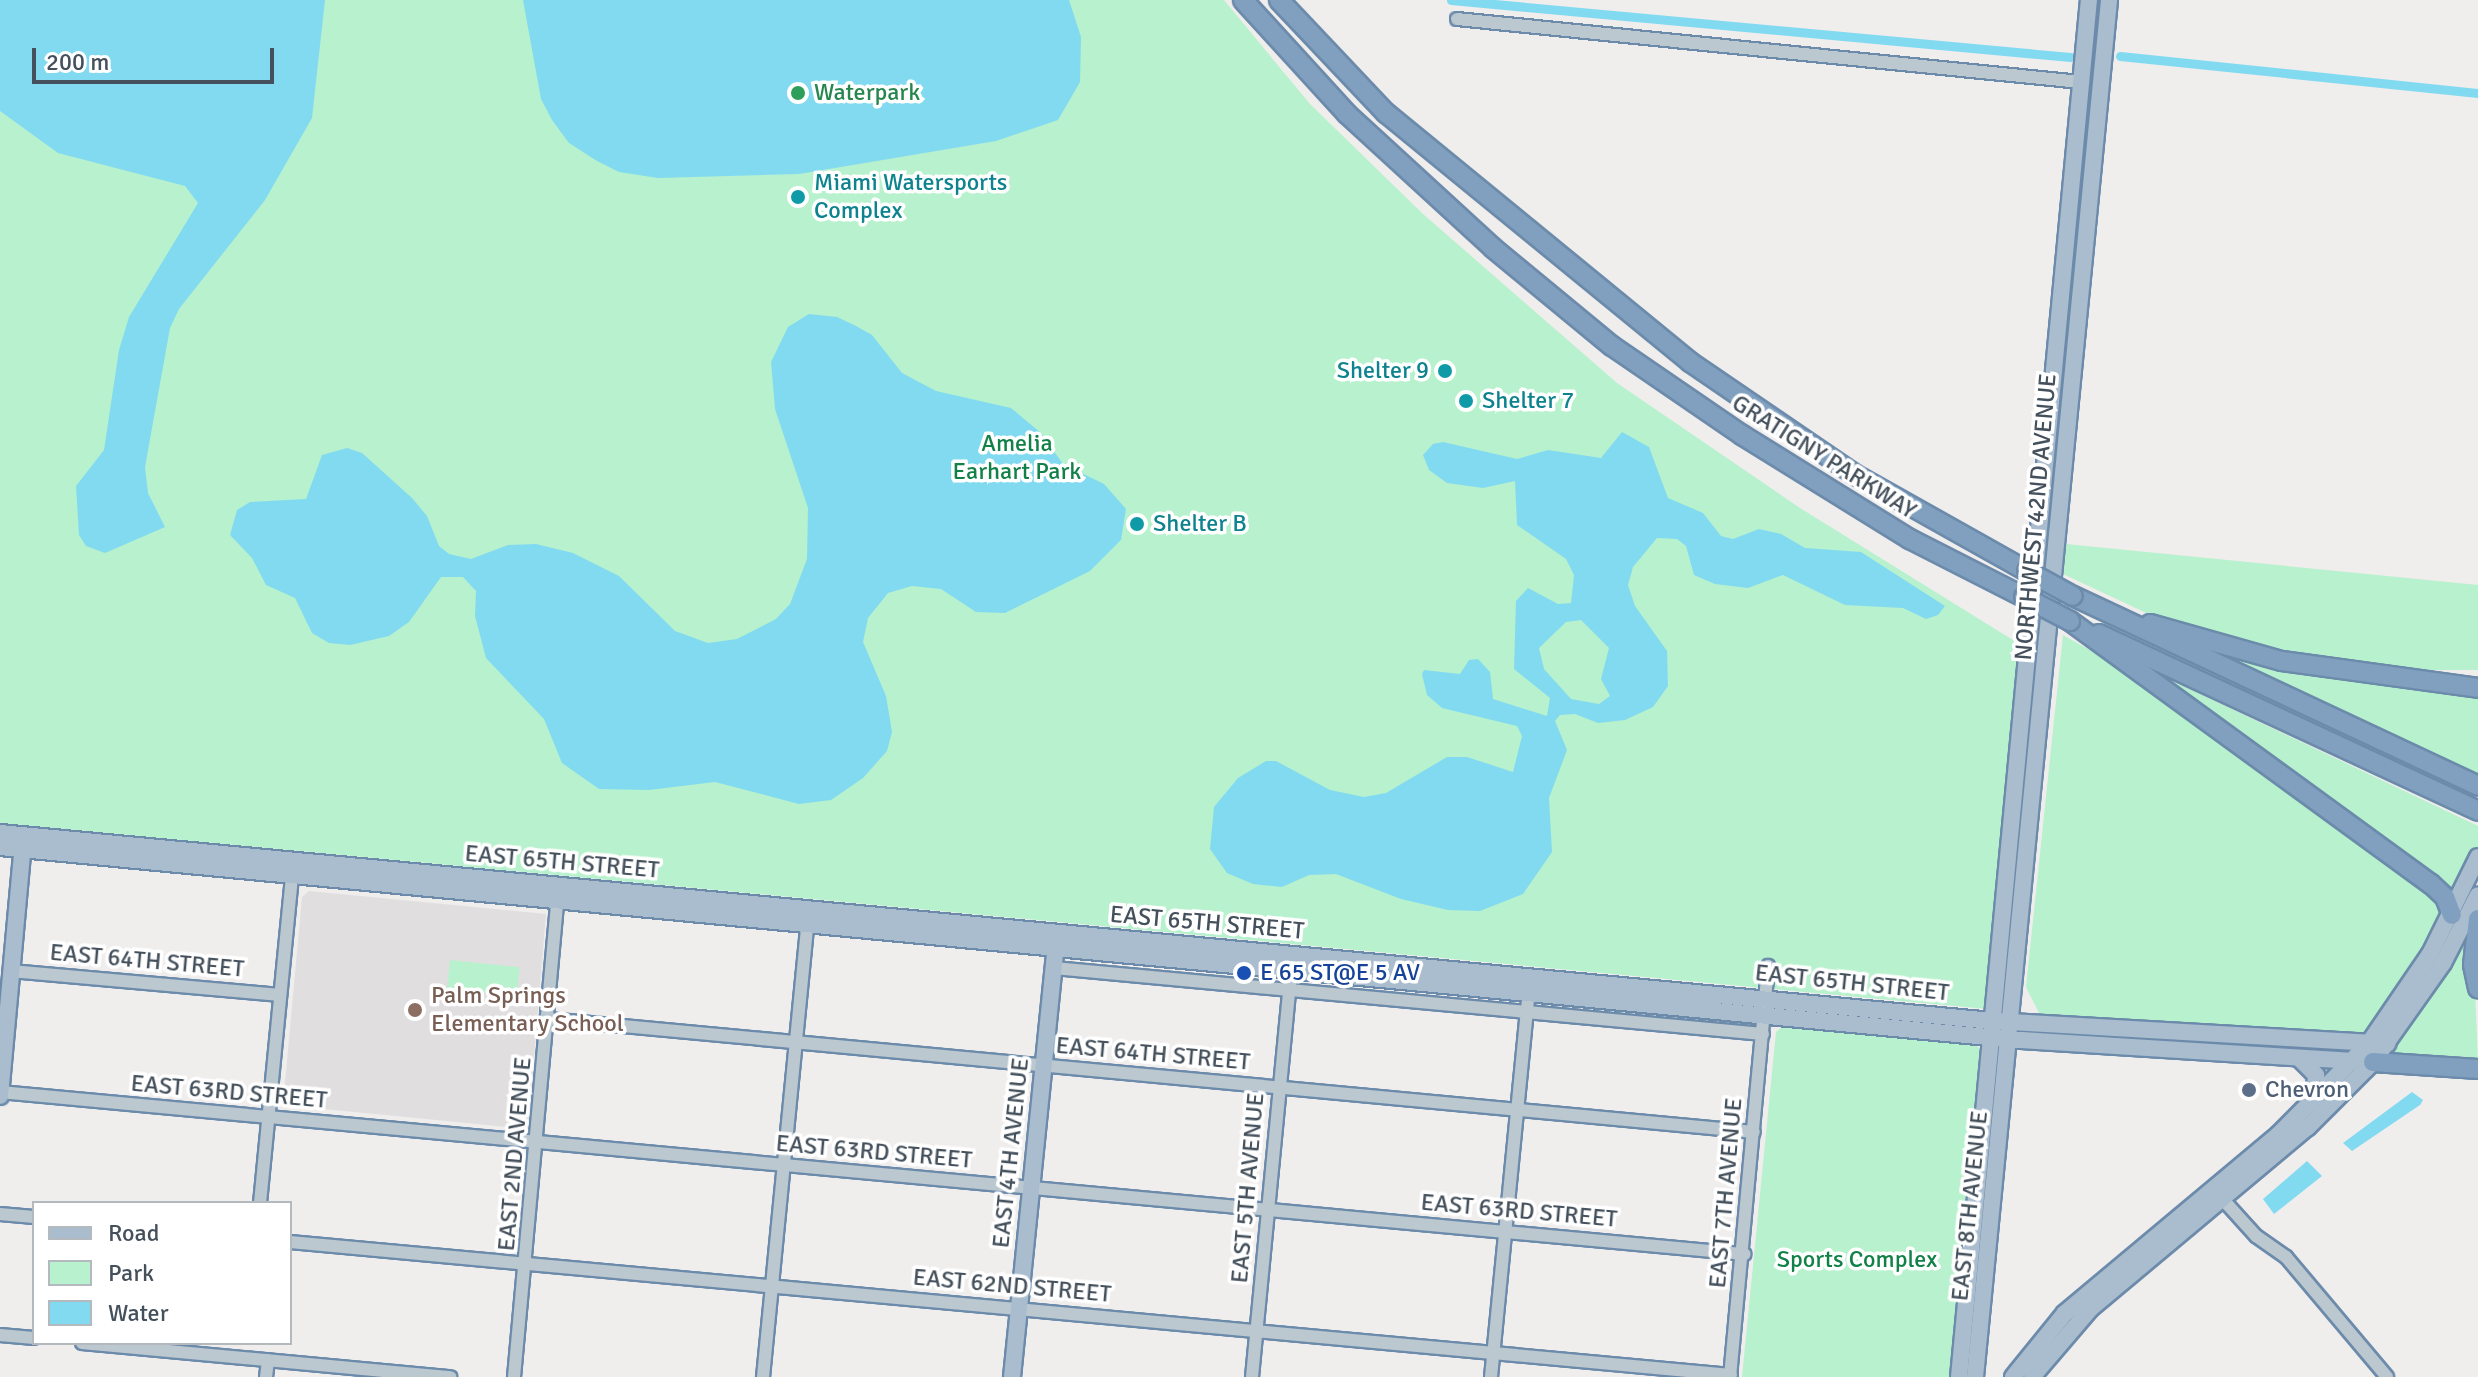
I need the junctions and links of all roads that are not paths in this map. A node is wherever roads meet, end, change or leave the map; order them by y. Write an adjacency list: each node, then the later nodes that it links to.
1 (1243, 0): 12 (highway, GRATIGNY PARKWAY, bridge)
2 (1279, 0): 11 (highway, GRATIGNY PARKWAY, bridge)
3 (2089, 0): 6 (main road, NORTHWEST 42ND AVENUE)
4 (2109, 0): 8 (main road, NORTHWEST 42ND AVENUE)
5 (1457, 19): 6 (street)
6 (2081, 82): 7 (main road, NORTHWEST 42ND AVENUE)
7 (2066, 247): 8 (main road); 9 (main road, NORTHWEST 42ND AVENUE)
8 (2086, 249): 10 (main road, NORTHWEST 42ND AVENUE)
9 (2048, 439): 10 (main road); 42 (main road, NORTHWEST 42ND AVENUE)
10 (2067, 440): 43 (main road, NORTHWEST 42ND AVENUE)
11 (2073, 596): 14 (highway); 16 (highway, GRATIGNY PARKWAY)
12 (2070, 621): 17 (highway, GRATIGNY PARKWAY); 25 (highway)
13 (2478, 674): 14 (highway)
14 (2427, 681): 15 (highway)
15 (2478, 688)
16 (2478, 786)
17 (2476, 810)
18 (0, 833): 19 (main road)
19 (23, 842): 20 (main road); 22 (main road, EAST 65TH STREET); 28 (main road)
20 (0, 847)
21 (2478, 857): 25 (main road)
22 (291, 870): 23 (main road, EAST 65TH STREET); 37 (street)
23 (558, 893): 26 (main road, EAST 65TH STREET); 40 (street, EAST 2ND AVENUE)
24 (2478, 895): 47 (main road)
25 (2452, 915): 46 (main road)
26 (808, 917): 29 (main road, EAST 65TH STREET); 45 (street)
27 (2478, 919): 35 (highway)
28 (8, 929): 33 (main road)
29 (1057, 940): 30 (main road, EAST 65TH STREET); 32 (main road, EAST 4TH AVENUE)
30 (1292, 962): 34 (main road, EAST 65TH STREET); 36 (street, EAST 5TH AVENUE)
31 (1768, 966): 38 (street, EAST 7TH AVENUE)
32 (1054, 968): 36 (street); 51 (main road, EAST 4TH AVENUE)
33 (11, 971): 37 (street, EAST 64TH STREET); 41 (main road)
34 (1529, 984): 38 (main road, EAST 65TH STREET); 39 (street)
35 (2478, 988)
36 (1289, 989): 39 (street); 53 (street, EAST 5TH AVENUE)
37 (280, 995): 57 (street)
38 (1765, 1006): 42 (main road, EAST 65TH STREET); 44 (street, EAST 7TH AVENUE)
39 (1526, 1011): 44 (street); 56 (street)
40 (548, 1019): 45 (street, EAST 64TH STREET); 59 (street, EAST 2ND AVENUE)
41 (3, 1029): 54 (main road)
42 (1992, 1029): 43 (main road, EAST 65TH STREET); 67 (main road, EAST 8TH AVENUE)
43 (2011, 1031): 46 (main road, EAST 65TH STREET); 48 (main road, EAST 65TH STREET); 68 (main road, EAST 8TH AVENUE)
44 (1763, 1034): 58 (street, EAST 7TH AVENUE)
45 (795, 1043): 51 (street, EAST 64TH STREET); 60 (street)
46 (2369, 1043): 47 (main road, EAST 65TH STREET); 49 (main road)
47 (2387, 1044): 50 (main road)
48 (2300, 1059): 49 (main road, EAST 65TH STREET); 55 (main road)
49 (2351, 1061): 50 (main road, EAST 65TH STREET); 55 (main road)
50 (2373, 1062): 52 (highway); 62 (main road)
51 (1044, 1066): 53 (street, EAST 64TH STREET); 61 (main road, EAST 4TH AVENUE)
52 (2478, 1069)
53 (1279, 1088): 56 (street, EAST 64TH STREET); 64 (street, EAST 5TH AVENUE)
54 (0, 1094): 57 (street, EAST 63RD STREET)
55 (2313, 1103): 62 (main road)
56 (1517, 1111): 58 (street, EAST 64TH STREET); 69 (street)
57 (268, 1118): 59 (street, EAST 63RD STREET); 63 (street)
58 (1754, 1132): 71 (street, EAST 7TH AVENUE)
59 (537, 1142): 60 (street, EAST 63RD STREET); 72 (street, EAST 2ND AVENUE)
60 (783, 1166): 61 (street, EAST 63RD STREET); 73 (street)
61 (1031, 1187): 64 (street, EAST 63RD STREET); 74 (main road, EAST 4TH AVENUE)
62 (2218, 1194): 93 (main road); 94 (main road); 95 (street)
63 (260, 1201)
64 (1269, 1211): 69 (street, EAST 63RD STREET); 75 (street, EAST 5TH AVENUE)
65 (0, 1214): 66 (street)
66 (32, 1217)
67 (1974, 1220): 68 (main road); 91 (main road, EAST 8TH AVENUE)
68 (1993, 1222): 92 (main road, EAST 8TH AVENUE)
69 (1505, 1232): 71 (street, EAST 63RD STREET); 80 (street)
70 (292, 1242): 72 (street, EAST 62ND STREET)
71 (1744, 1254): 83 (street, EAST 7TH AVENUE)
72 (528, 1266): 73 (street, EAST 62ND STREET); 86 (street, EAST 2ND AVENUE)
73 (772, 1285): 74 (street, EAST 62ND STREET); 87 (street)
74 (1019, 1309): 75 (street, EAST 62ND STREET); 88 (main road, EAST 4TH AVENUE)
75 (1256, 1331): 80 (street, EAST 62ND STREET); 89 (street, EAST 5TH AVENUE)
76 (0, 1335): 77 (street)
77 (32, 1338)
78 (104, 1345): 81 (street)
79 (247, 1345): 81 (street)
80 (1494, 1353): 83 (street, EAST 62ND STREET); 90 (street)
81 (246, 1358): 82 (street)
82 (268, 1360): 84 (street); 85 (street)
83 (1730, 1376)
84 (266, 1377)
85 (450, 1377)
86 (514, 1377)
87 (763, 1377)
88 (1012, 1377)
89 (1252, 1377)
90 (1491, 1377)
91 (1959, 1377)
92 (1975, 1377)
93 (2013, 1377)
94 (2032, 1377)
95 (2387, 1377)

